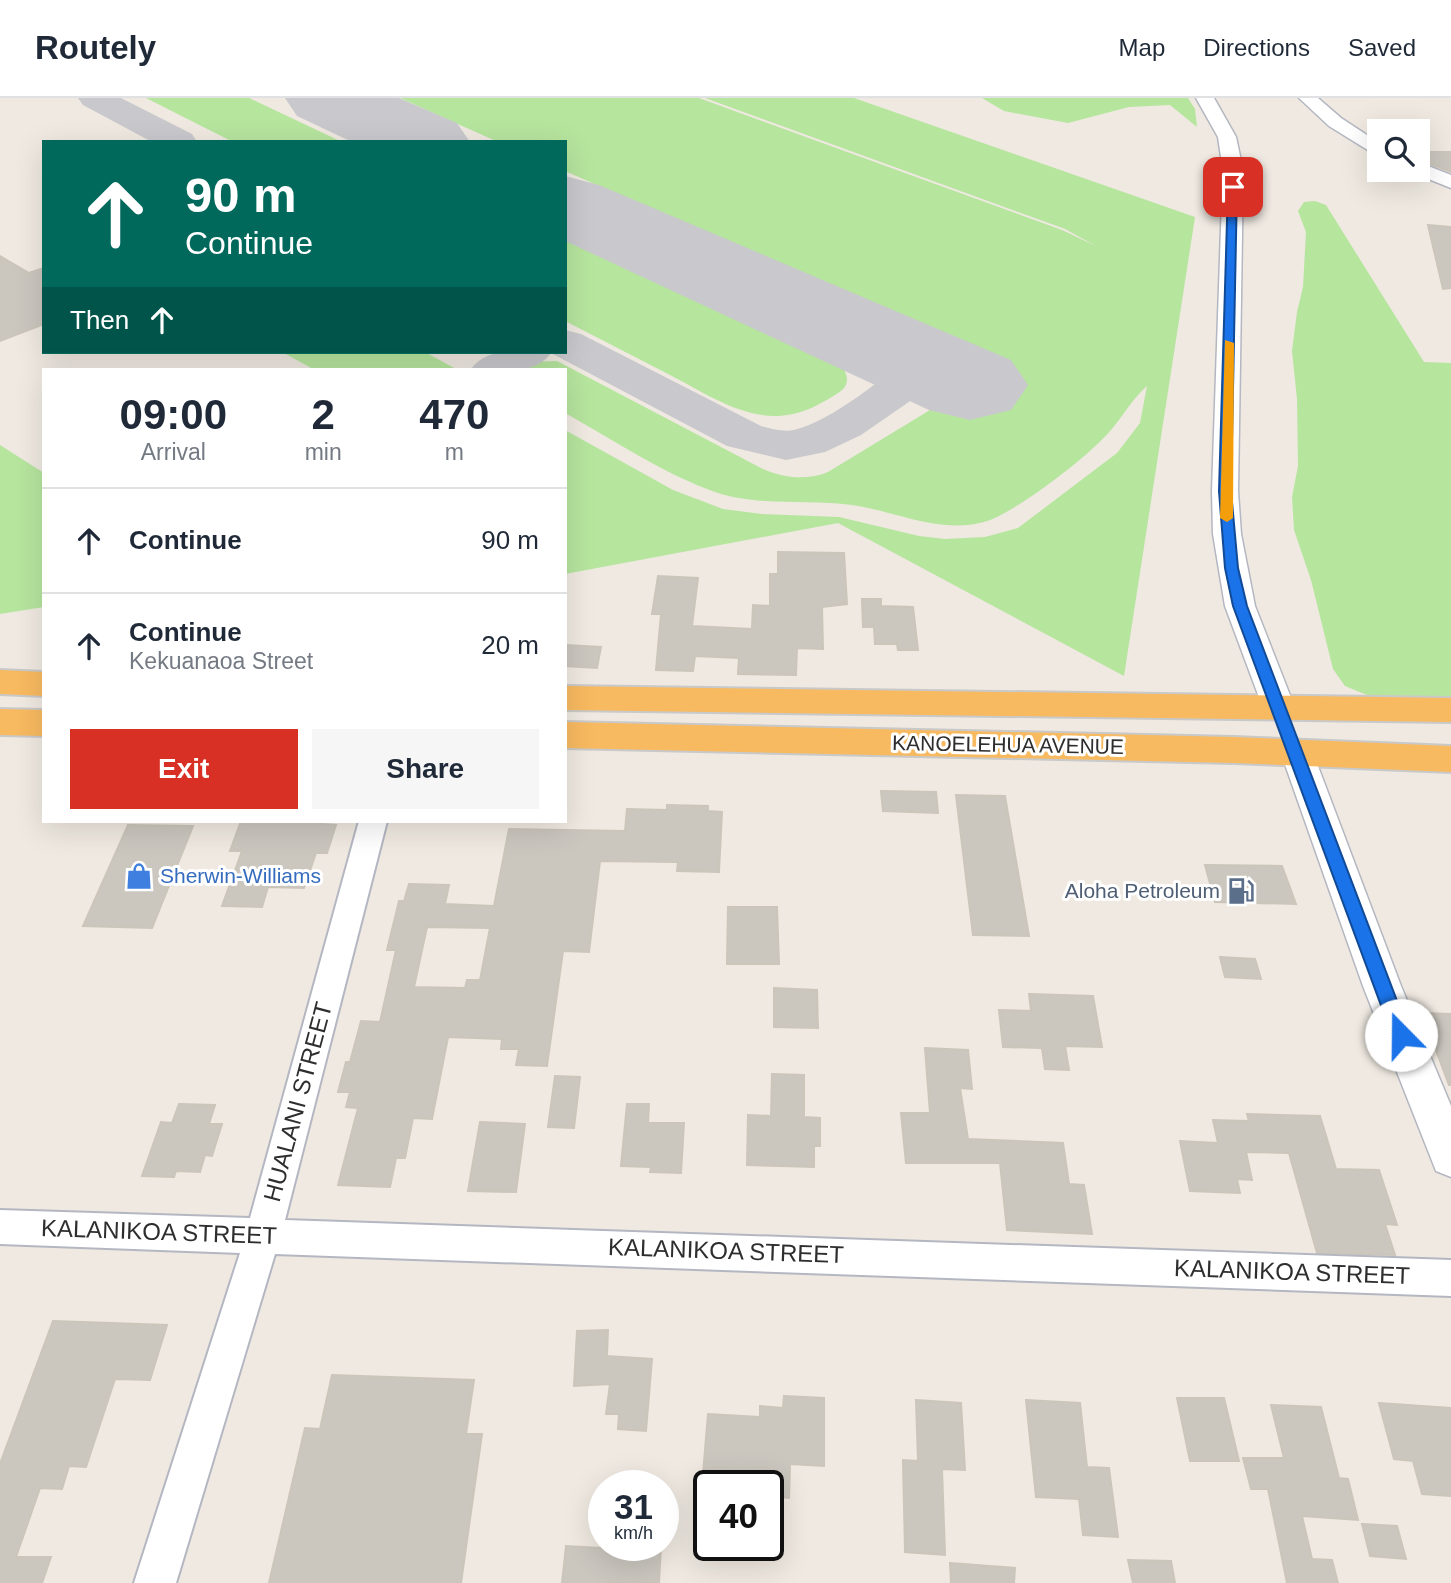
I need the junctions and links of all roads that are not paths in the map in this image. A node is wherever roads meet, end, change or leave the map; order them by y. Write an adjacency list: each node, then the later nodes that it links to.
1 (1205, 98): 9 (street)
2 (1307, 98): 3 (street)
3 (1367, 143)
4 (1430, 173): 5 (street)
5 (1451, 182)
6 (0, 682): 7 (highway)
7 (42, 684)
8 (567, 698): 9 (highway, KANOELEHUA AVENUE)
9 (1279, 708): 10 (highway, KANOELEHUA AVENUE); 14 (highway)
10 (1451, 710)
11 (0, 722): 12 (highway)
12 (42, 723)
13 (567, 735): 14 (highway, KANOELEHUA AVENUE)
14 (1297, 753): 15 (highway, KANOELEHUA AVENUE); 17 (street)
15 (1451, 760)
16 (372, 823): 19 (street, HUALANI STREET)
17 (1451, 1157)
18 (0, 1227): 19 (street, KALANIKOA STREET)
19 (263, 1236): 20 (street, KALANIKOA STREET); 21 (street, HUALANI STREET)
20 (1451, 1278)
21 (155, 1583)

